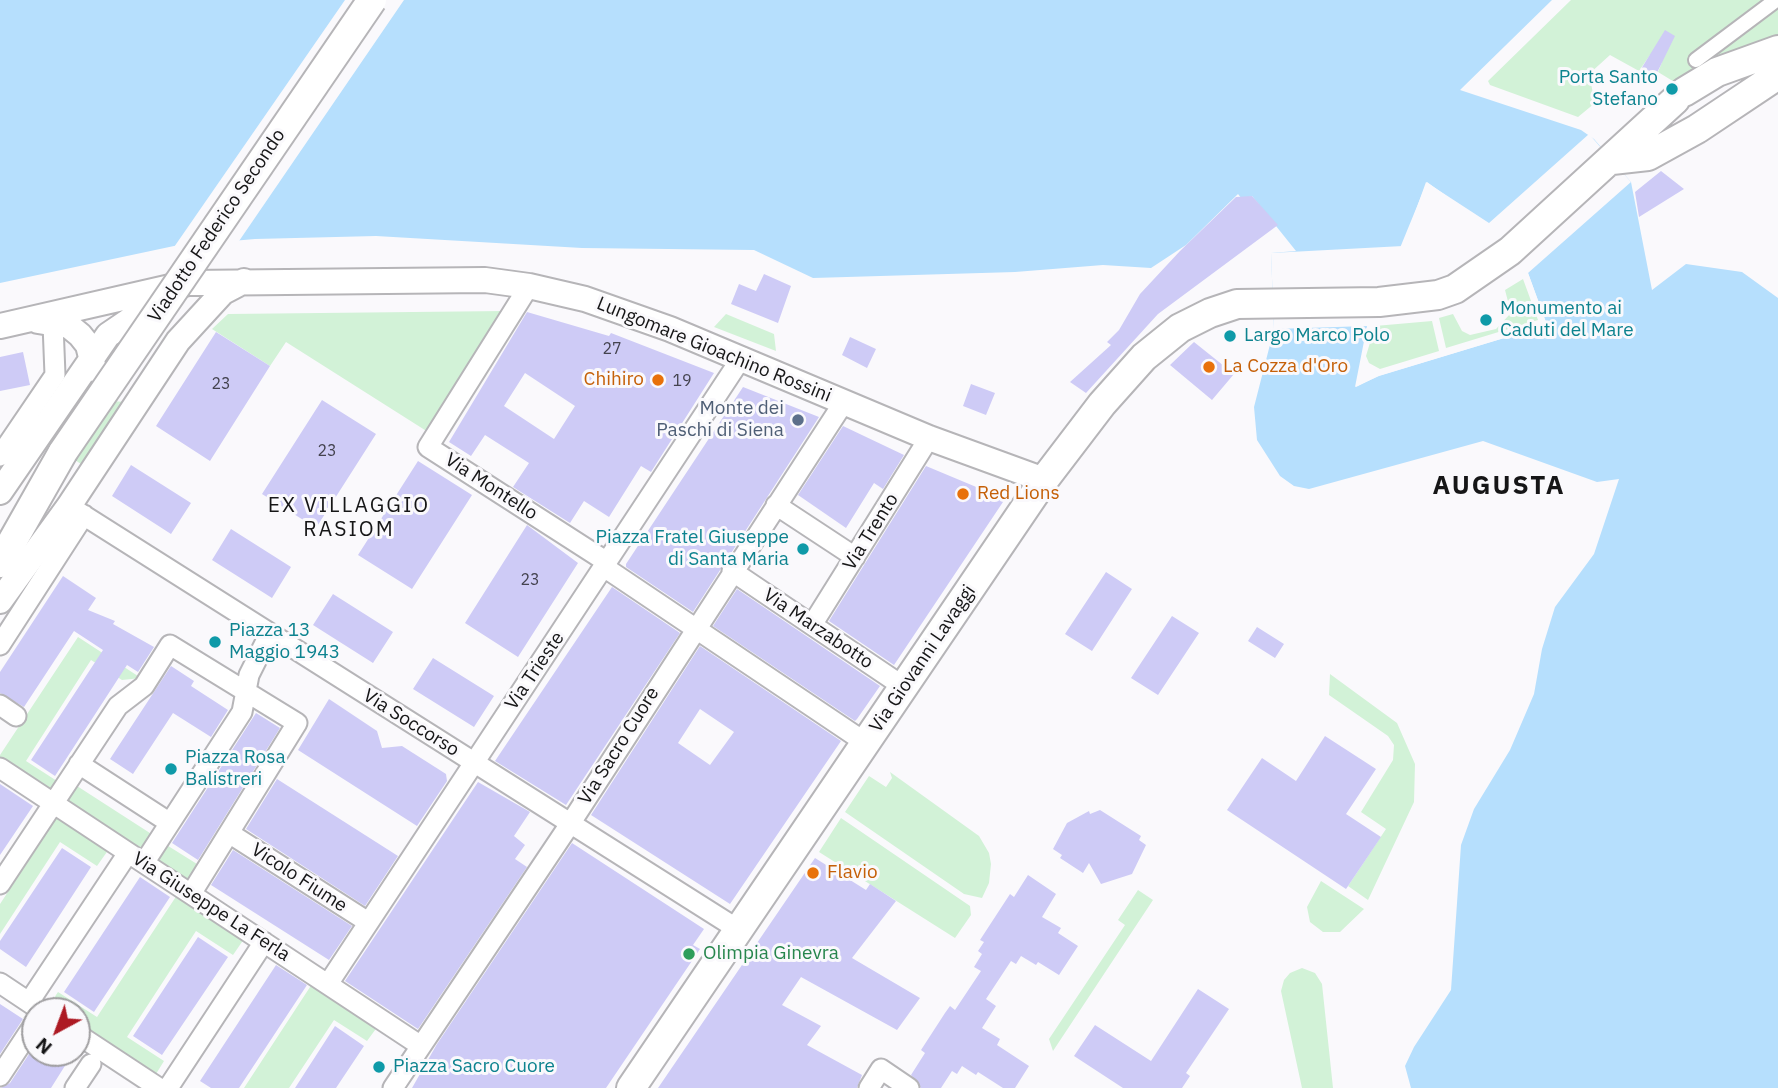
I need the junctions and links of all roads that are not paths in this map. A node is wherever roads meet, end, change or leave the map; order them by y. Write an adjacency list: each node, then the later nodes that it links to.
1 (372, 0): 18 (main road, Viadotto Federico Secondo, bridge)
2 (1776, 0): 4 (street)
3 (1778, 50): 6 (main road)
4 (1696, 60)
5 (1778, 75): 6 (main road)
6 (1612, 160): 20 (main road, Via Giovanni Lavaggi)
7 (245, 281): 8 (street, Lungomare Gioachino Rossini); 9 (street, Lungomare Gioachino Rossini); 15 (street)
8 (529, 286): 14 (street, Lungomare Gioachino Rossini); 27 (street, Via Montello)
9 (125, 308): 10 (street, Lungomare Gioachino Rossini); 13 (street); 15 (street)
10 (27, 319): 11 (street); 12 (street)
11 (53, 324): 13 (street); 19 (street)
12 (0, 326)
13 (91, 357): 15 (street); 21 (street)
14 (742, 357): 16 (street, Lungomare Gioachino Rossini); 27 (street, Via Trieste)
15 (153, 377): 23 (street)
16 (844, 402): 17 (street, Lungomare Gioachino Rossini); 22 (street, Via Sacro Cuore)
17 (929, 438): 20 (street, Lungomare Gioachino Rossini); 25 (street, Via Trento)
18 (63, 452): 24 (main road); 26 (main road)
19 (0, 457)
20 (1044, 480): 34 (main road, Via Giovanni Lavaggi)
21 (0, 492)
22 (776, 505): 25 (street); 28 (street, Via Sacro Cuore)
23 (76, 511): 29 (street); 32 (street, Via Soccorso); 33 (street)
24 (0, 528)
25 (855, 557): 30 (street, Via Trento)
26 (0, 563)
27 (605, 564): 31 (street, Via Montello); 37 (street, Via Trieste)
28 (732, 571): 30 (street, Via Marzabotto); 31 (street, Via Sacro Cuore)
29 (0, 601)
30 (812, 625): 34 (street, Via Marzabotto)
31 (694, 628): 36 (street, Via Montello); 42 (street, Via Sacro Cuore)
32 (270, 633): 35 (street); 37 (street, Via Soccorso)
33 (0, 645)
34 (904, 687): 36 (main road, Via Giovanni Lavaggi)
35 (247, 691): 38 (street); 41 (street); 43 (street)
36 (866, 743): 48 (main road, Via Giovanni Lavaggi)
37 (474, 762): 42 (street, Via Soccorso); 47 (street, Via Trieste)
38 (79, 764): 40 (street); 41 (street)
39 (0, 768): 40 (street, Via Giuseppe La Ferla)
40 (53, 803): 44 (street, Via Giuseppe La Ferla); 45 (street)
41 (170, 823): 44 (street)
42 (570, 824): 48 (street, Via Soccorso); 56 (street, Via Sacro Cuore)
43 (229, 833): 46 (street); 47 (street, Vicolo Fiume)
44 (136, 858): 46 (street, Via Giuseppe La Ferla); 53 (street)
45 (0, 884)
46 (191, 894): 49 (street, Via Giuseppe La Ferla)
47 (368, 922): 51 (street, Via Trieste)
48 (739, 930): 63 (main road, Via Giovanni Lavaggi)
49 (264, 942): 51 (street, Via Giuseppe La Ferla); 61 (street)
50 (0, 983): 52 (street)
51 (328, 984): 56 (street, Via Giuseppe La Ferla)
52 (21, 997)
53 (43, 997)
54 (91, 1043): 60 (street)
55 (21, 1044): 58 (street)
56 (421, 1046): 62 (street, Via Sacro Cuore)
57 (89, 1067): 59 (street)
58 (0, 1076)
59 (75, 1088)
60 (159, 1088)
61 (168, 1088)
62 (393, 1088)
63 (631, 1088)
64 (869, 1088): 65 (street)
65 (909, 1088)

